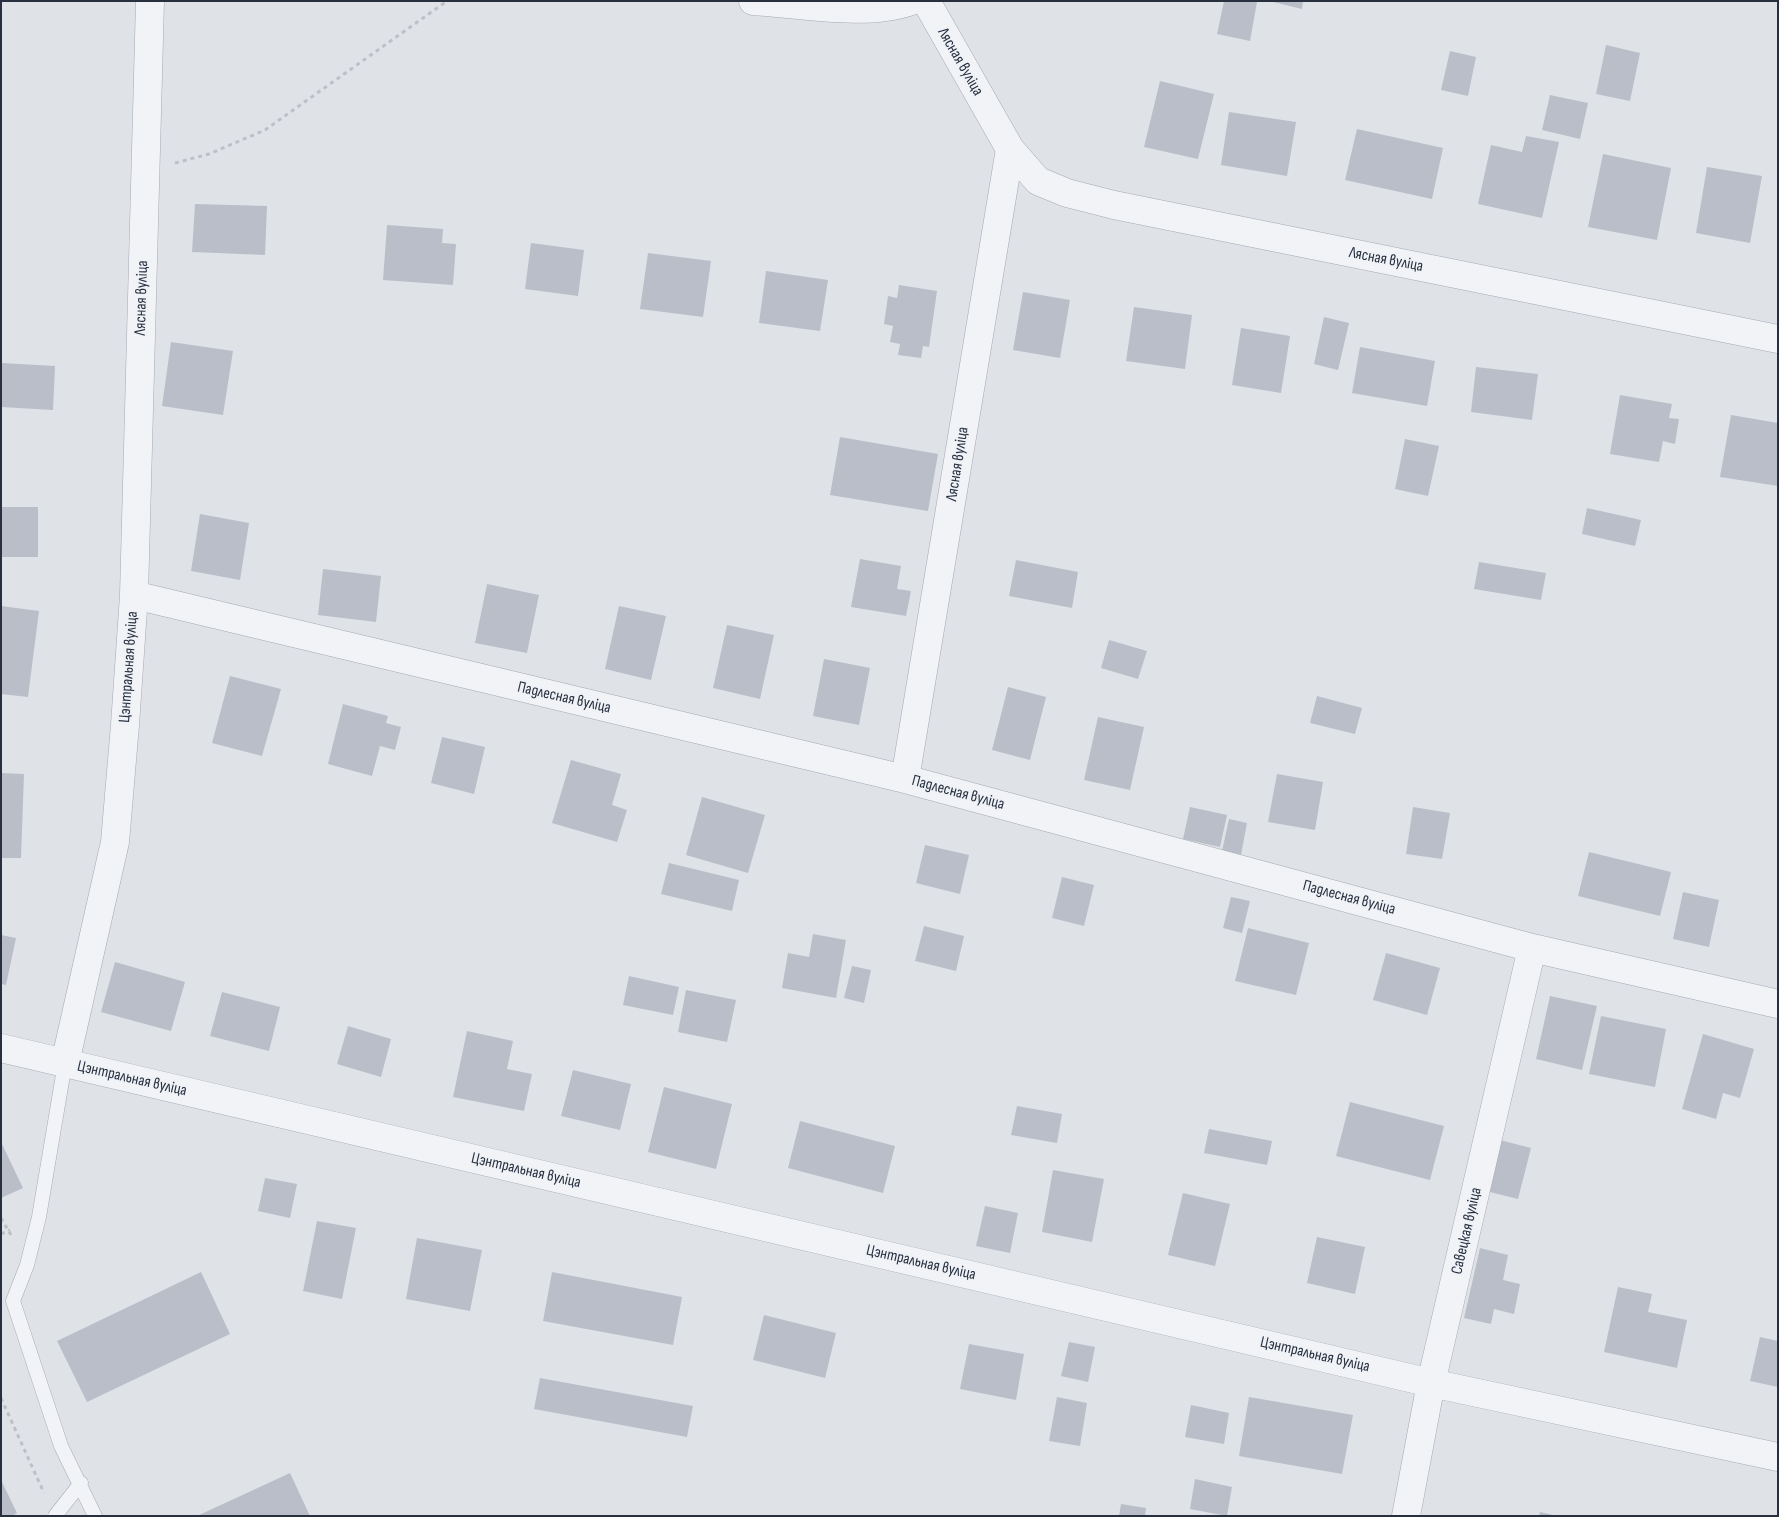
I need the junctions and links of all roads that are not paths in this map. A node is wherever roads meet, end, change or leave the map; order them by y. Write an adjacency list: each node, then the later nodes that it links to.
1 (150, 1): 7 (street, Лясная вуліца)
2 (753, 1): 3 (street)
3 (911, 1)
4 (926, 1): 5 (street, Лясная вуліца)
5 (1010, 149): 6 (street, Лясная вуліца); 8 (street, Лясная вуліца)
6 (1778, 339)
7 (134, 596): 8 (street, Падлесная вуліца); 12 (street, Цэнтральная вуліца)
8 (906, 779): 9 (street, Падлесная вуліца)
9 (1532, 948): 10 (street, Падлесная вуліца); 13 (street, Савецкая вуліца)
10 (1778, 1004)
11 (1, 1048): 12 (street, Цэнтральная вуліца)
12 (65, 1063): 13 (street, Цэнтральная вуліца); 15 (lane)
13 (1431, 1382): 14 (street, Цэнтральная вуліца); 18 (street, Савецкая вуліца)
14 (1778, 1457)
15 (81, 1483): 16 (lane); 17 (lane)
16 (55, 1516)
17 (95, 1516)
18 (1406, 1516)

